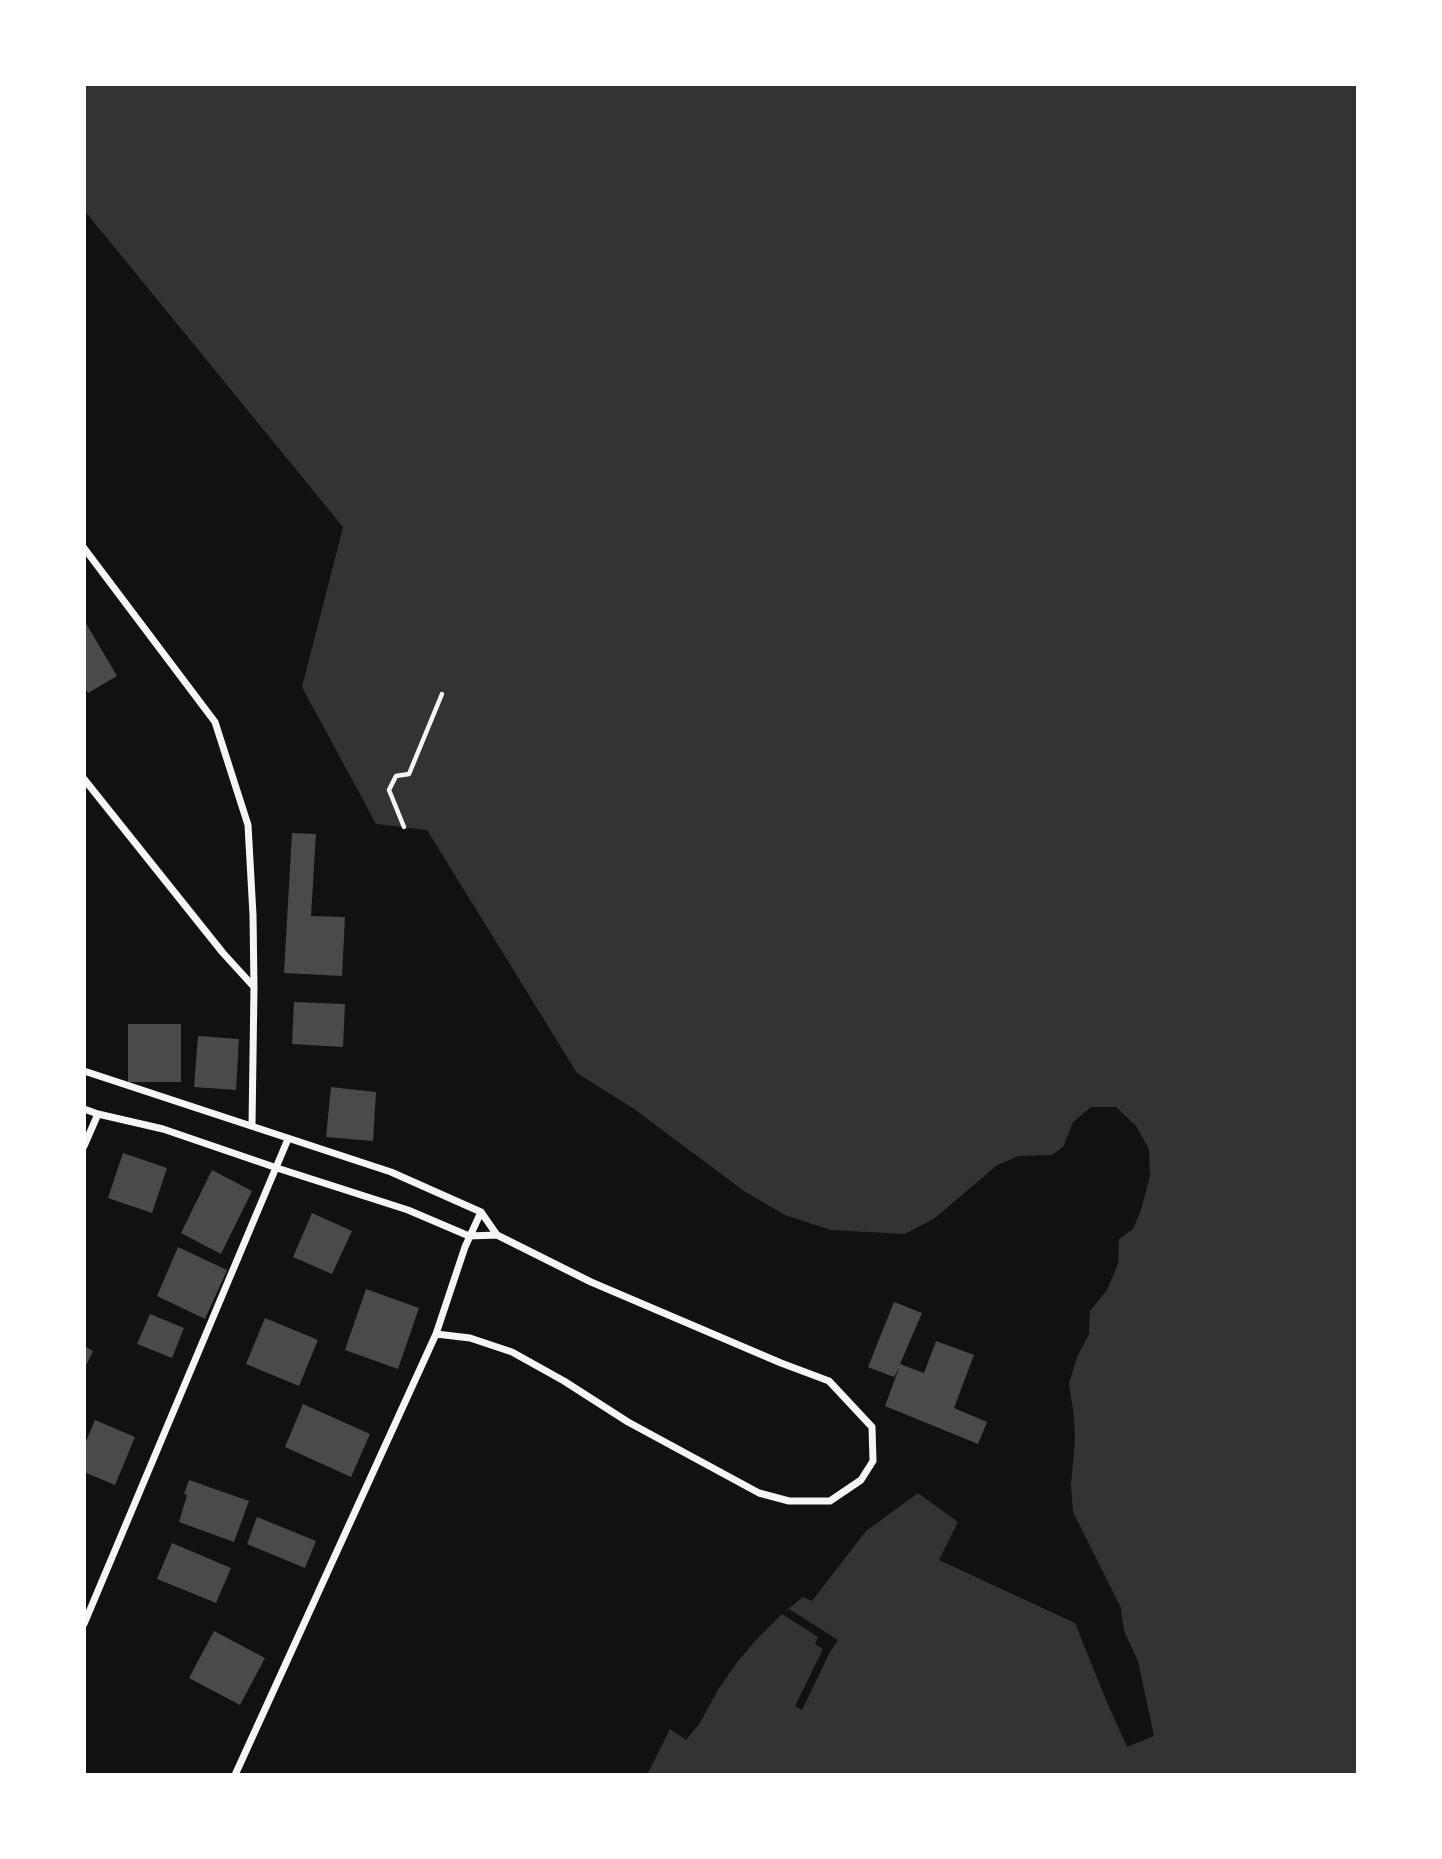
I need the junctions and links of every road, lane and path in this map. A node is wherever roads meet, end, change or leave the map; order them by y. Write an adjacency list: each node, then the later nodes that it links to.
1 (84, 548): 5 (street)
2 (442, 694): 4 (path)
3 (84, 779): 5 (street)
4 (404, 827)
5 (254, 987): 9 (street)
6 (84, 1071): 9 (street)
7 (84, 1109): 8 (street)
8 (98, 1114): 11 (street); 12 (street)
9 (252, 1126): 10 (street)
10 (288, 1139): 12 (street); 13 (street)
11 (84, 1146)
12 (277, 1168): 15 (street); 17 (street)
13 (481, 1212): 14 (street); 15 (street)
14 (497, 1235): 15 (street); 16 (street)
15 (470, 1237): 16 (street)
16 (436, 1334): 18 (street)
17 (84, 1624)
18 (236, 1775)

